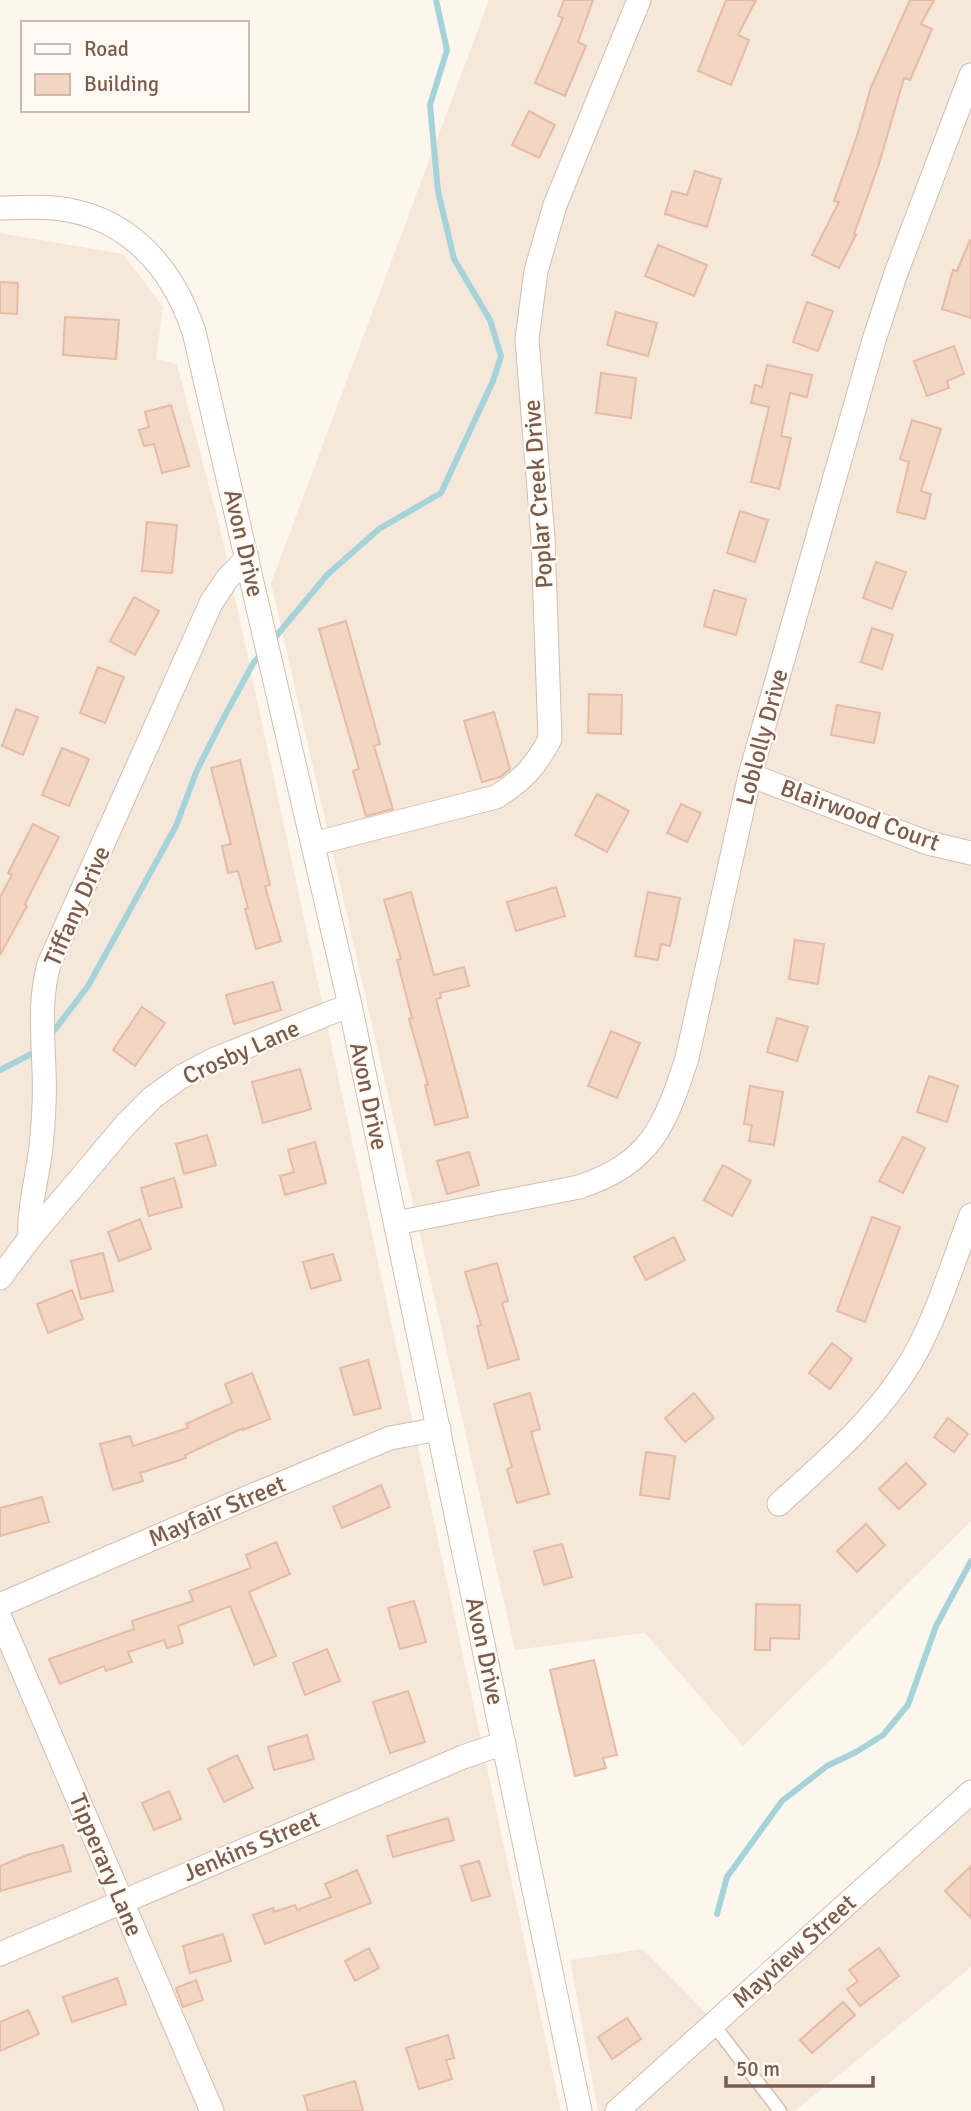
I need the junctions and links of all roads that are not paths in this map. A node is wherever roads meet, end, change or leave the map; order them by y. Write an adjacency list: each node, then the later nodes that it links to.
1 (639, 0): 6 (street, Poplar Creek Drive)
2 (971, 75): 5 (street, Loblolly Drive)
3 (0, 208): 4 (street, Avon Drive)
4 (247, 558): 6 (street, Avon Drive); 11 (street, Tiffany Drive)
5 (750, 775): 7 (street, Blairwood Court); 10 (street, Loblolly Drive)
6 (313, 844): 8 (street, Avon Drive)
7 (971, 853)
8 (350, 1005): 10 (street, Avon Drive); 11 (street, Crosby Lane)
9 (971, 1215): 14 (street)
10 (396, 1223): 13 (street, Avon Drive)
11 (30, 1238): 12 (street)
12 (0, 1278)
13 (439, 1429): 15 (street, Mayfair Street); 17 (street, Avon Drive)
14 (779, 1504)
15 (0, 1605)
16 (0, 1618): 19 (street, Tipperary Lane)
17 (504, 1743): 19 (street, Jenkins Street); 23 (street, Avon Drive)
18 (971, 1792): 21 (street, Mayview Street)
19 (121, 1902): 20 (street, Jenkins Street); 22 (street, Tipperary Lane)
20 (0, 1954)
21 (713, 2024): 24 (street, Mayview Street); 25 (lane)
22 (212, 2111)
23 (580, 2111)
24 (617, 2111)
25 (780, 2111)

